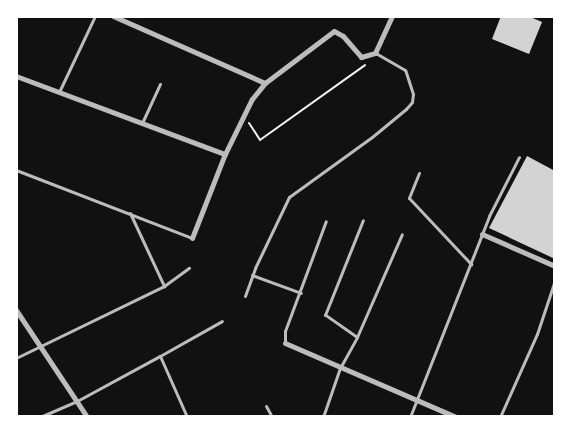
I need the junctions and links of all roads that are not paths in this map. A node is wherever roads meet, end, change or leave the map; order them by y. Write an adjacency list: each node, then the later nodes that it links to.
1 (95, 16): 8 (lane)
2 (113, 16): 6 (street)
3 (392, 16): 4 (street)
4 (375, 53): 6 (street); 23 (lane)
5 (16, 76): 8 (street)
6 (265, 83): 10 (street)
7 (160, 84): 9 (lane)
8 (59, 92): 9 (street)
9 (142, 123): 10 (street)
10 (225, 154): 19 (street)
11 (519, 157): 18 (lane)
12 (16, 170): 14 (lane)
13 (419, 173): 20 (lane)
14 (130, 212): 19 (lane); 25 (lane)
15 (363, 220): 30 (lane)
16 (326, 221): 26 (lane)
17 (402, 234): 30 (lane)
18 (482, 234): 20 (lane); 21 (street)
19 (192, 238)
20 (471, 264): 36 (lane)
21 (555, 266)
22 (189, 268): 25 (lane)
23 (252, 275): 26 (lane); 27 (lane)
24 (555, 280): 47 (lane)
25 (164, 286): 32 (lane)
26 (301, 293): 31 (lane)
27 (245, 296)
28 (16, 310): 32 (street)
29 (222, 322): 33 (lane)
30 (357, 337): 35 (lane)
31 (285, 343): 35 (street)
32 (40, 346): 34 (lane); 37 (street)
33 (160, 356): 37 (lane); 42 (lane)
34 (16, 358)
35 (340, 368): 36 (street); 44 (lane)
36 (417, 400): 39 (street); 45 (lane)
37 (77, 401): 40 (lane); 41 (street)
38 (266, 406): 43 (lane)
39 (449, 416): 46 (street)
40 (40, 417)
41 (87, 417)
42 (187, 417)
43 (272, 417)
44 (323, 417)
45 (410, 417)
46 (456, 417)
47 (500, 417)

